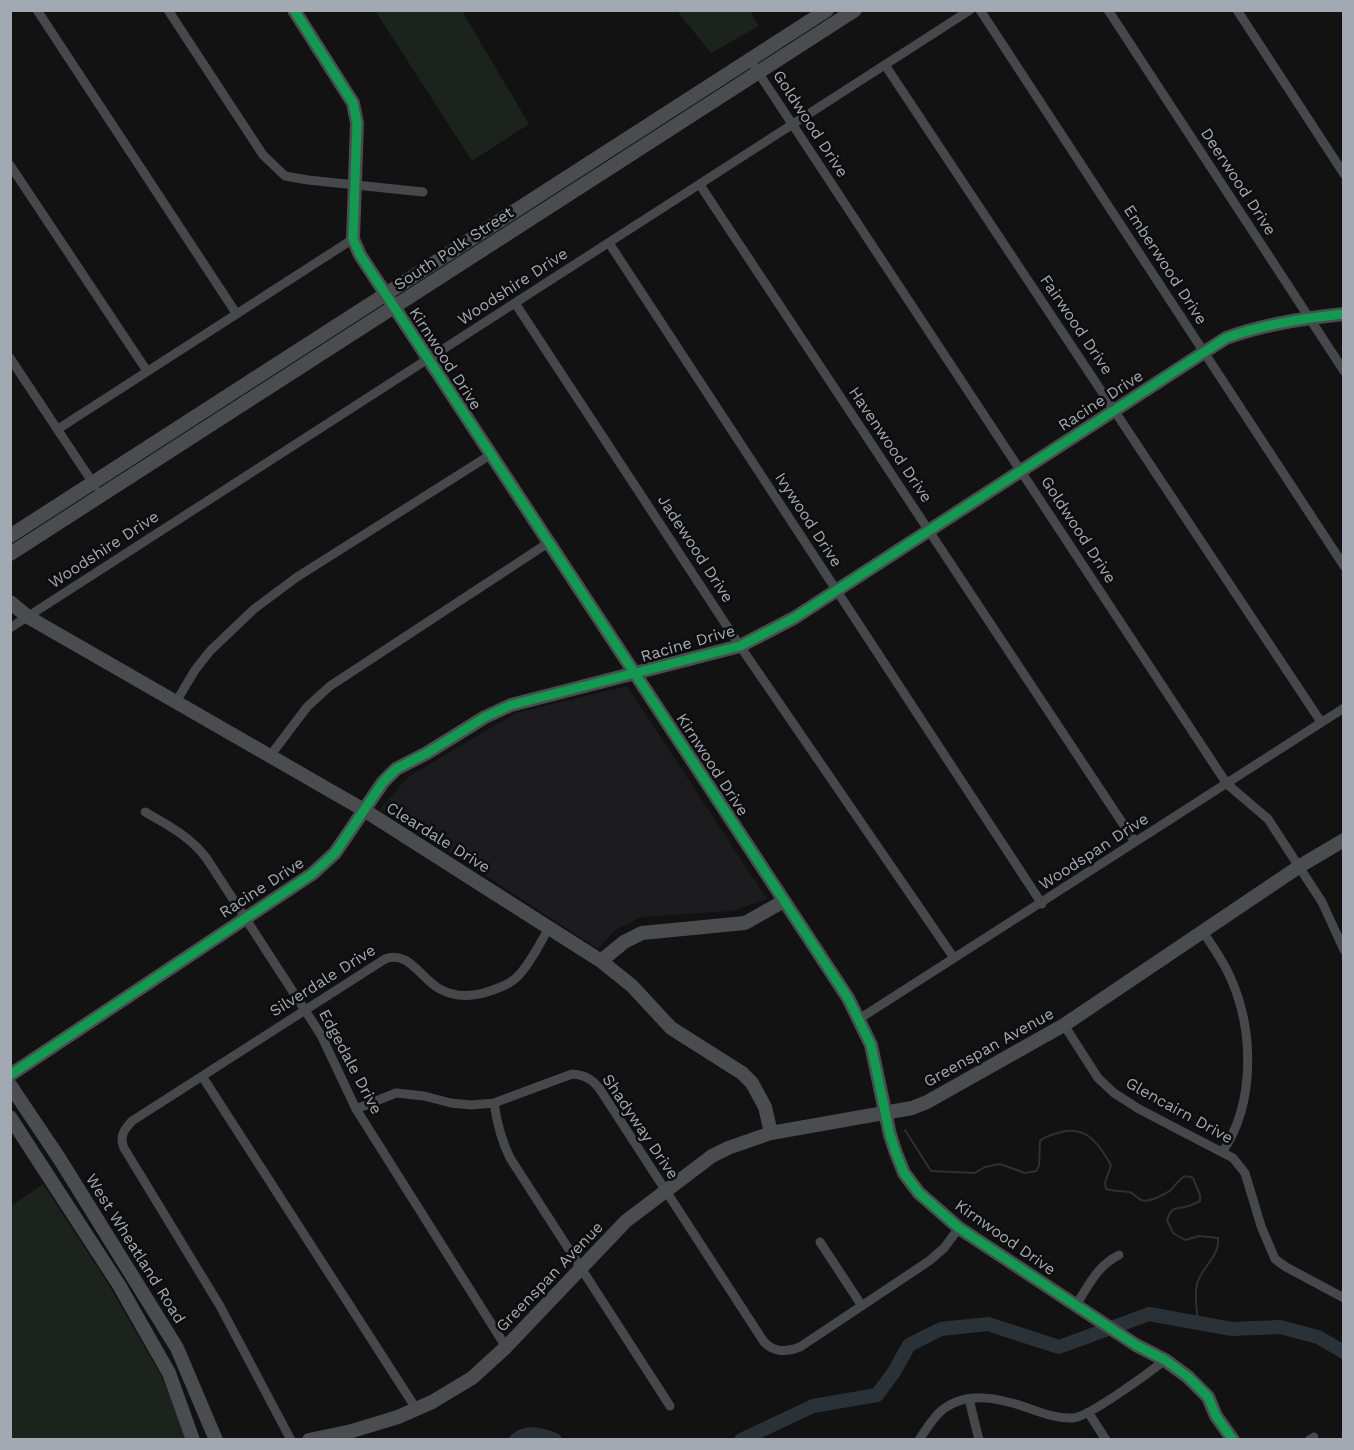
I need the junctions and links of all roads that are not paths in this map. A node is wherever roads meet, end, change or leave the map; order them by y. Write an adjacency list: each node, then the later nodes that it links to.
1 (37, 10): 26 (street)
2 (168, 10): 17 (street)
3 (294, 10): 17 (street, Kirnwood Drive)
4 (827, 10): 10 (street, South Polk Street)
5 (855, 10): 12 (street, South Polk Street)
6 (970, 10): 11 (street, Woodshire Drive)
7 (980, 10): 29 (street, Emberwood Drive)
8 (1108, 10): 28 (street, Deerwood Drive)
9 (1237, 10): 15 (street)
10 (750, 60): 12 (street, Goldwood Drive); 18 (street, South Polk Street)
11 (885, 65): 13 (street, Woodshire Drive); 34 (street, Fairwood Drive)
12 (759, 73): 13 (street, Goldwood Drive); 20 (street, South Polk Street)
13 (793, 125): 16 (street, Woodshire Drive); 37 (street, Goldwood Drive)
14 (10, 165): 32 (street)
15 (1344, 174)
16 (700, 185): 22 (street, Woodshire Drive); 40 (street, Havenwood Drive)
17 (354, 186): 19 (street); 21 (street, Kirnwood Drive)
18 (553, 187): 20 (street); 23 (street, South Polk Street)
19 (423, 192)
20 (560, 200): 25 (street, South Polk Street)
21 (353, 239): 23 (street, Kirnwood Drive); 26 (street)
22 (609, 243): 24 (street, Woodshire Drive); 45 (street, Ivywood Drive)
23 (385, 295): 25 (street, Kirnwood Drive); 38 (street, South Polk Street)
24 (515, 303): 31 (street, Woodshire Drive); 49 (street, Jadewood Drive)
25 (393, 308): 31 (street, Kirnwood Drive); 39 (street, South Polk Street)
26 (236, 313): 32 (street)
27 (1344, 314): 28 (street, Racine Drive)
28 (1309, 318): 29 (street, Racine Drive); 33 (street, Deerwood Drive)
29 (1204, 352): 34 (street, Racine Drive); 44 (street, Emberwood Drive)
30 (10, 358): 35 (street)
31 (427, 360): 36 (street, Kirnwood Drive); 47 (street, Woodshire Drive)
32 (147, 371): 35 (street)
33 (1344, 371)
34 (1114, 410): 37 (street, Racine Drive); 53 (street, Fairwood Drive)
35 (58, 429): 38 (street)
36 (490, 455): 42 (street, Kirnwood Drive); 51 (street)
37 (1021, 471): 40 (street, Racine Drive); 55 (street, Goldwood Drive)
38 (93, 483): 39 (street); 41 (street, South Polk Street)
39 (101, 496): 43 (street, South Polk Street)
40 (929, 530): 45 (street, Racine Drive); 59 (street, Havenwood Drive)
41 (10, 536)
42 (548, 543): 50 (street, Kirnwood Drive); 54 (street)
43 (10, 554)
44 (1344, 566)
45 (836, 591): 49 (street, Racine Drive); 62 (street, Ivywood Drive)
46 (10, 602): 47 (street, Cleardale Drive)
47 (28, 617): 48 (street, Woodshire Drive); 51 (street, Cleardale Drive)
48 (10, 628)
49 (740, 646): 50 (street, Racine Drive); 67 (street, Jadewood Drive)
50 (634, 674): 56 (street, Racine Drive); 61 (street, Kirnwood Drive)
51 (176, 702): 54 (street, Cleardale Drive)
52 (1344, 708): 53 (street, Woodspan Drive)
53 (1321, 722): 55 (street, Woodspan Drive)
54 (270, 756): 56 (street, Cleardale Drive)
55 (1227, 784): 59 (street, Woodspan Drive); 60 (street, Goldwood Drive)
56 (364, 810): 63 (street, Racine Drive); 64 (street, Cleardale Drive)
57 (145, 812): 63 (street, Edgedale Drive)
58 (1344, 840): 60 (street, Greenspan Avenue)
59 (1135, 842): 62 (street, Woodspan Drive)
60 (1300, 866): 65 (street, Greenspan Avenue); 66 (street, Goldwood Drive)
61 (784, 901): 68 (street); 70 (street, Kirnwood Drive)
62 (1042, 904): 67 (street, Woodspan Drive)
63 (244, 918): 69 (street, Edgedale Drive); 72 (street, Racine Drive)
64 (549, 928): 68 (street, Cleardale Drive); 69 (street, Silverdale Drive)
65 (1203, 932): 71 (street, Greenspan Avenue); 80 (street)
66 (1344, 950)
67 (954, 958): 70 (street, Woodspan Drive)
68 (601, 961): 79 (street, Cleardale Drive)
69 (305, 1009): 73 (street, Silverdale Drive); 76 (street, Edgedale Drive)
70 (859, 1019): 77 (street, Kirnwood Drive)
71 (1064, 1026): 77 (street, Greenspan Avenue); 80 (street, Glencairn Drive)
72 (10, 1075)
73 (202, 1076): 95 (street); 99 (street, Silverdale Drive)
74 (10, 1085): 81 (street, West Wheatland Road)
75 (494, 1103): 76 (street, Shadyway Drive); 83 (street, Shadyway Drive); 87 (street)
76 (357, 1109): 91 (street, Edgedale Drive)
77 (885, 1113): 79 (street, Greenspan Avenue); 84 (street, Kirnwood Drive)
78 (10, 1117): 82 (street, West Wheatland Road)
79 (771, 1133): 83 (street, Greenspan Avenue)
80 (1223, 1151): 88 (street, Glencairn Drive)
81 (59, 1158): 82 (street); 98 (street, West Wheatland Road)
82 (44, 1167): 97 (street, West Wheatland Road)
83 (665, 1190): 87 (street, Greenspan Avenue); 90 (street, Shadyway Drive)
84 (959, 1228): 89 (street, Kirnwood Drive); 90 (street)
85 (820, 1242): 90 (street)
86 (1119, 1256): 89 (street)
87 (581, 1268): 91 (street, Greenspan Avenue); 94 (street)
88 (1344, 1298)
89 (1076, 1305): 92 (street, Kirnwood Drive)
90 (862, 1306)
91 (506, 1347): 95 (street, Greenspan Avenue)
92 (1165, 1360): 96 (street); 104 (street, Kirnwood Drive)
93 (969, 1399): 96 (street); 101 (street); 102 (street)
94 (670, 1407)
95 (417, 1410): 100 (street, Greenspan Avenue)
96 (1088, 1412): 103 (street)
97 (193, 1440)
98 (216, 1440)
99 (291, 1440)
100 (309, 1440)
101 (919, 1440)
102 (979, 1440)
103 (1106, 1440)
104 (1233, 1440)

